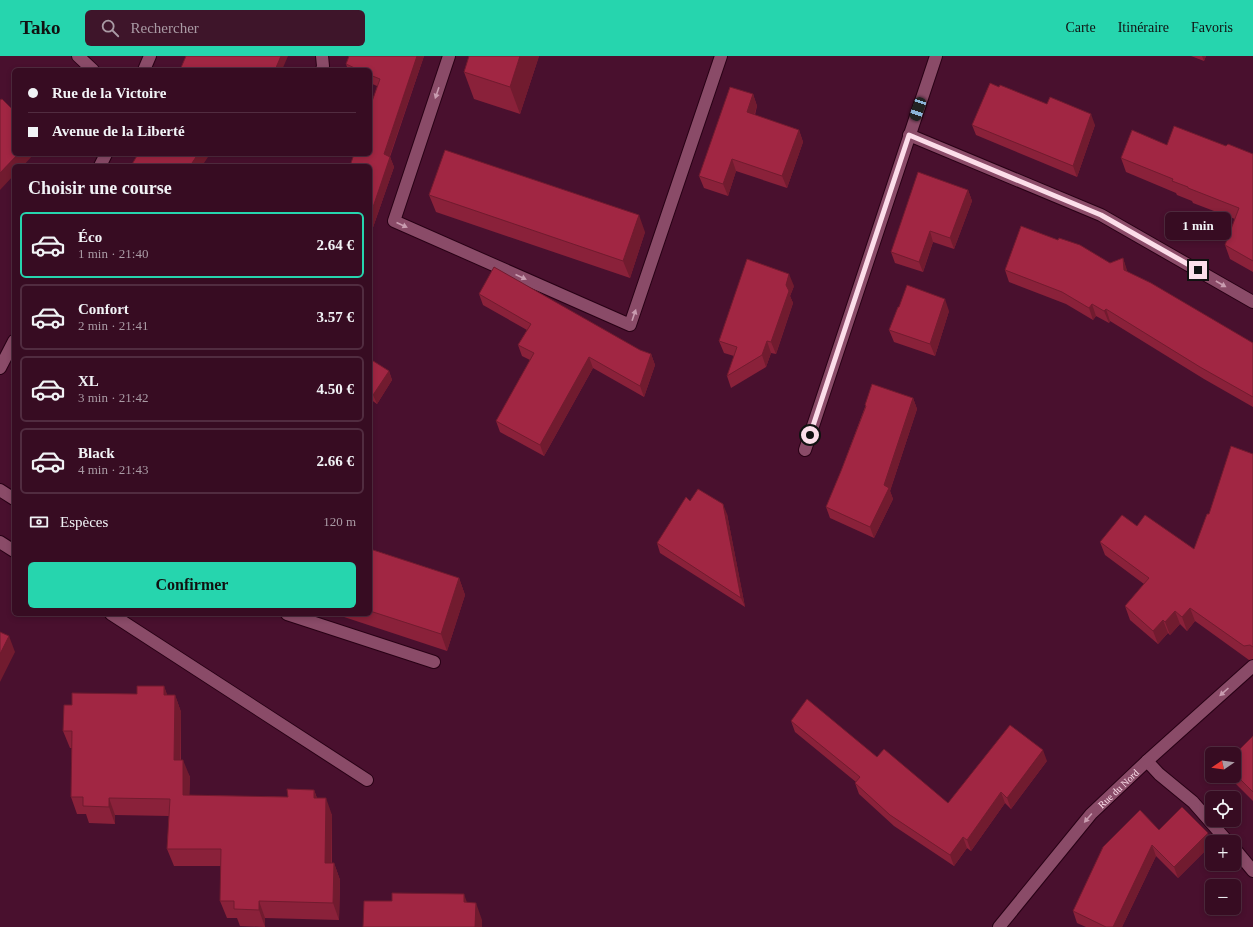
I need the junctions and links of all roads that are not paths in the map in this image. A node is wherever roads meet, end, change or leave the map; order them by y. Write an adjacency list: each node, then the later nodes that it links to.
1 (78, 56): 7 (street)
2 (150, 56): 8 (street)
3 (322, 56): 9 (street)
4 (449, 56): 5 (street, one-way to 5)
5 (721, 56)
6 (936, 56): 10 (street)
7 (91, 68)
8 (145, 68)
9 (322, 68)
10 (909, 135): 11 (street, one-way to 11); 14 (street)
11 (1253, 302)
12 (12, 345): 13 (street)
13 (0, 368)
14 (805, 450)
15 (0, 490): 16 (street)
16 (12, 498)
17 (0, 542): 18 (street)
18 (12, 550)
19 (114, 616): 24 (street)
20 (293, 616): 21 (street)
21 (434, 662)
22 (1253, 666): 23 (street, Rue du Nord, one-way to 23)
23 (1147, 761): 25 (street); 28 (street, Rue du Nord, one-way to 28)
24 (367, 780)
25 (1222, 835)
26 (1241, 857): 27 (street)
27 (1253, 872)
28 (999, 927)

